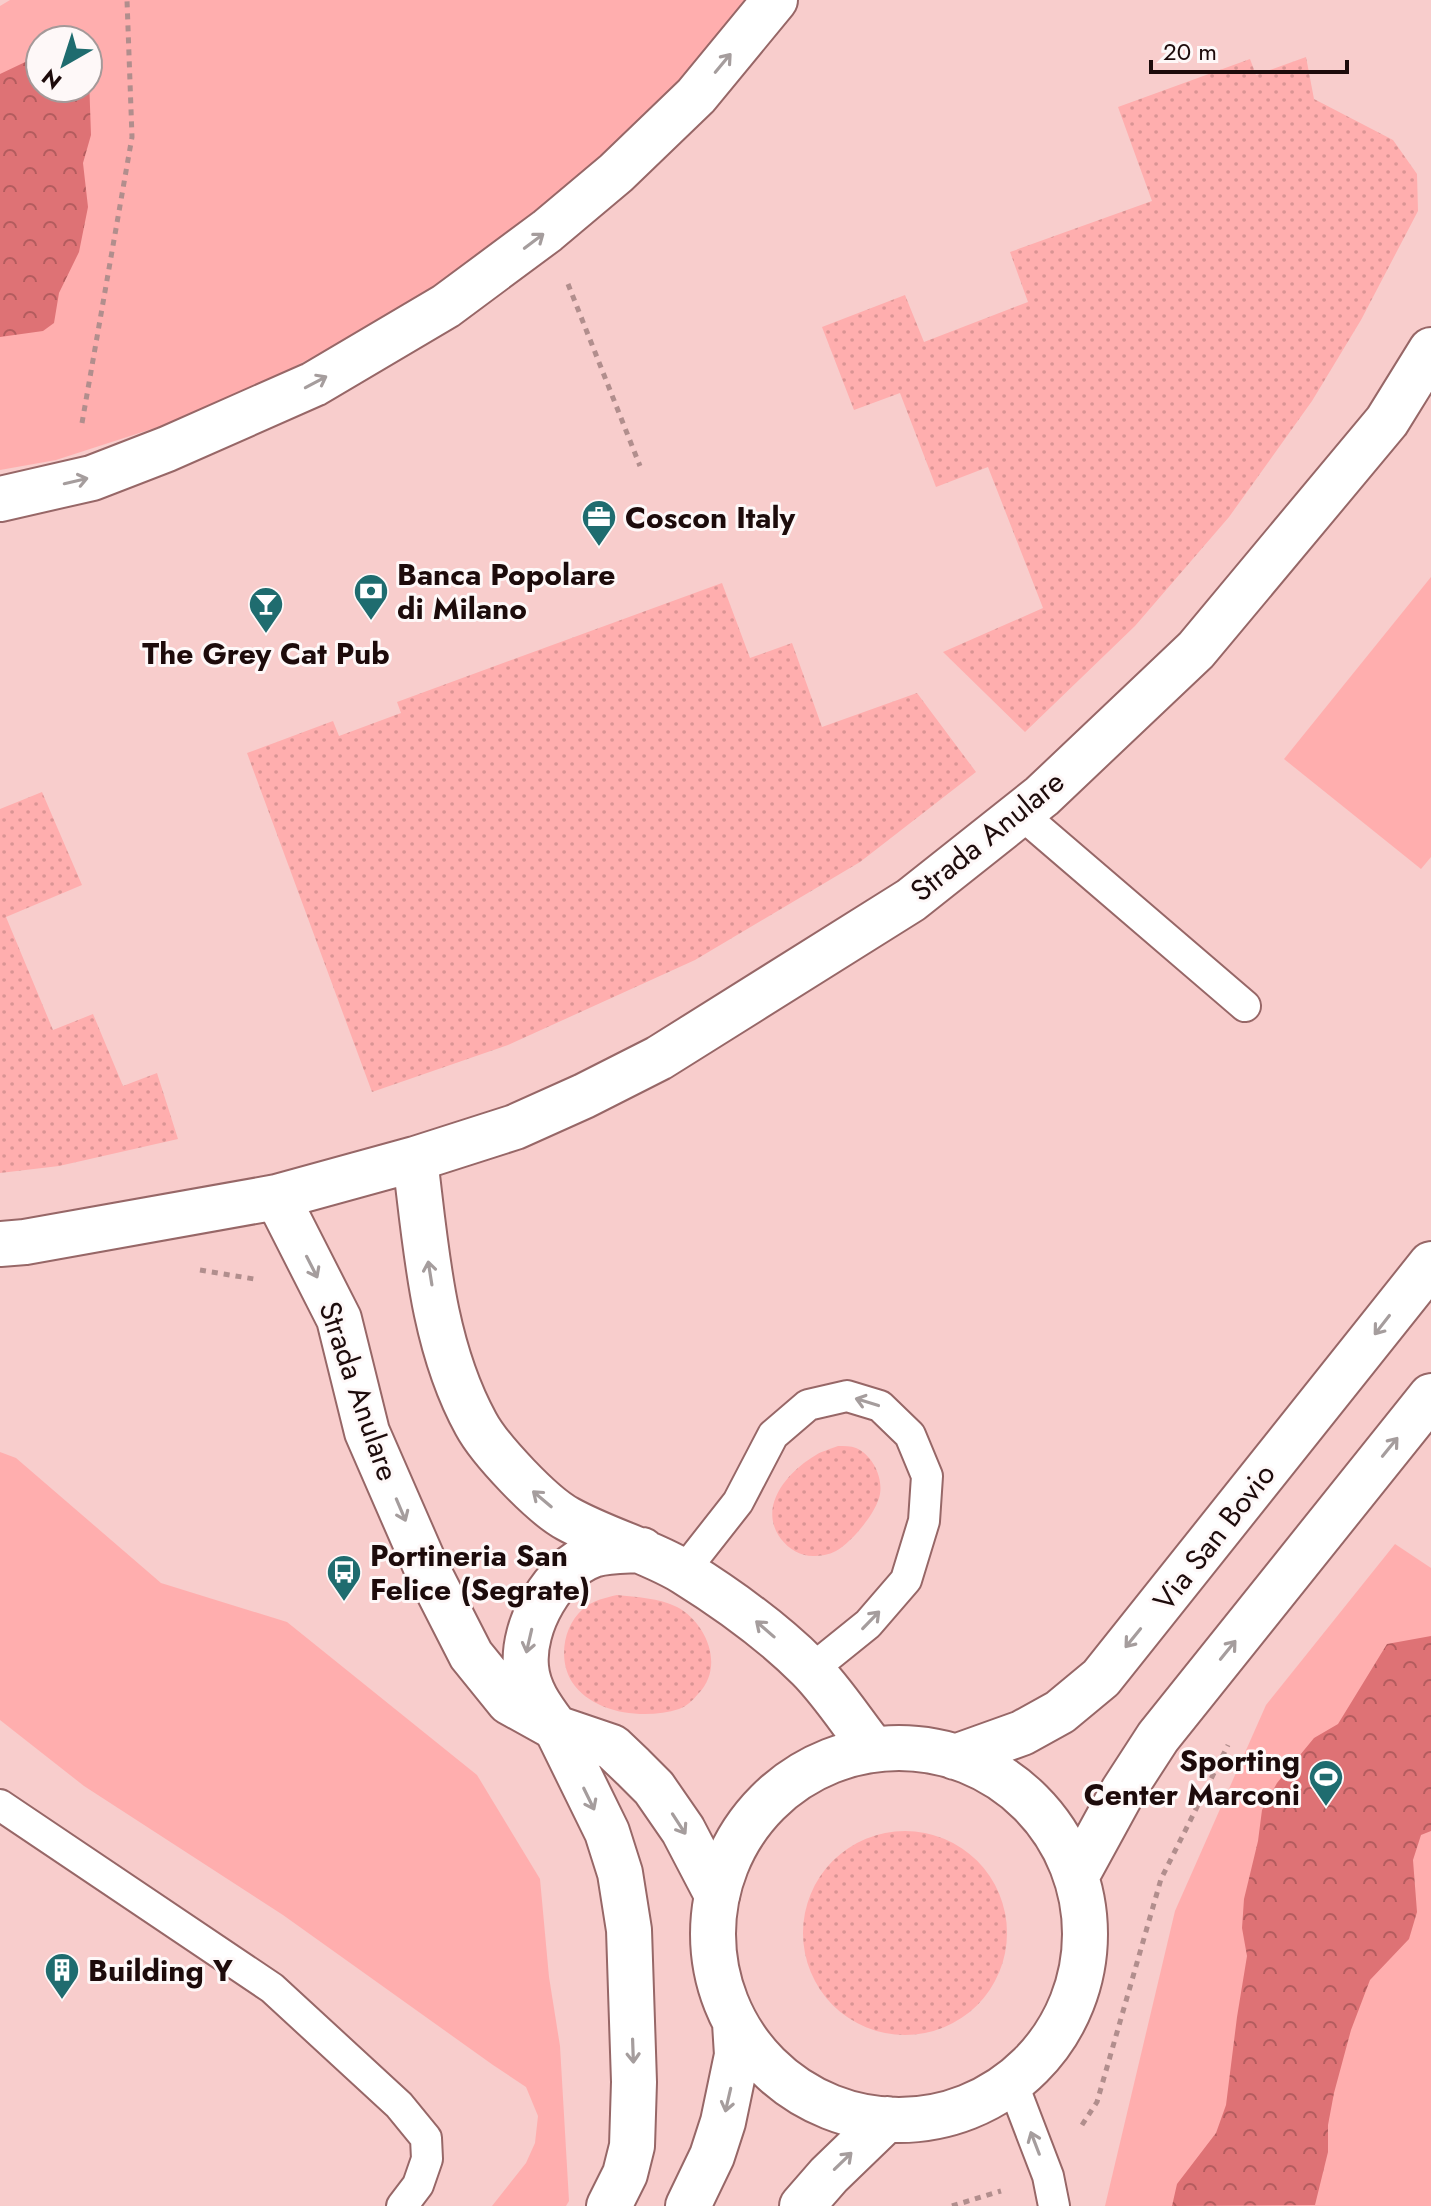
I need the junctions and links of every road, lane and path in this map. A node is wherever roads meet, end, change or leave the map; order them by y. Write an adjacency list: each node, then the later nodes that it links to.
1 (127, 0): 6 (path)
2 (775, 0): 3 (street, one-way to 2)
3 (547, 231): 5 (path); 6 (street, one-way to 3)
4 (1431, 350): 8 (street, Strada Anulare)
5 (640, 466)
6 (92, 478): 7 (street, one-way to 6)
7 (0, 499)
8 (1020, 813): 9 (lane); 10 (street, Strada Anulare)
9 (1245, 1006)
10 (415, 1159): 11 (street, Strada Anulare); 17 (street, one-way to 10)
11 (277, 1197): 12 (street, Strada Anulare); 20 (street, Strada Anulare, one-way to 20)
12 (0, 1244)
13 (1431, 1264): 23 (street, Via San Bovio, one-way to 23)
14 (193, 1269): 15 (path)
15 (265, 1281)
16 (1431, 1396): 25 (street, one-way to 16)
17 (643, 1550): 18 (street); 20 (street, one-way to 20)
18 (683, 1572): 19 (street, one-way to 18); 19 (lane, one-way to 18)
19 (811, 1670): 22 (street)
20 (556, 1728): 26 (street, Strada Anulare, one-way to 26); 32 (street, one-way to 32)
21 (1232, 1737): 30 (path)
22 (873, 1749): 23 (street); 26 (street)
23 (955, 1757): 25 (street)
24 (0, 1805): 31 (lane)
25 (1076, 1877): 28 (street)
26 (717, 1895): 27 (street)
27 (735, 2023): 29 (street); 33 (street, one-way to 33)
28 (1012, 2082): 29 (street); 30 (lane, one-way to 28)
29 (887, 2119): 34 (street, one-way to 29)
30 (1048, 2176): 35 (path); 36 (lane)
31 (402, 2206)
32 (609, 2206)
33 (688, 2206)
34 (802, 2206)
35 (952, 2206)
36 (1054, 2206)

